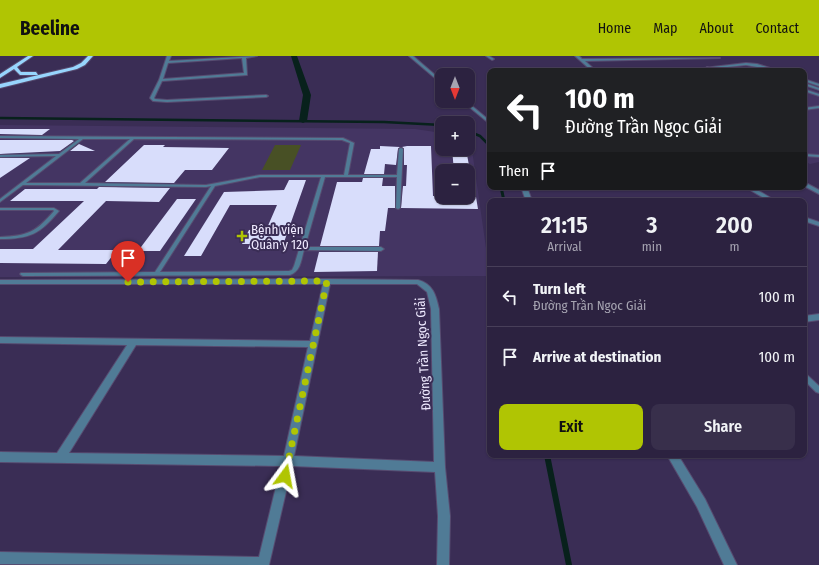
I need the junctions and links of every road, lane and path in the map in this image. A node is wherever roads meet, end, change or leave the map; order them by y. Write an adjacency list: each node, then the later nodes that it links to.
1 (32, 56): 13 (highway)
2 (90, 56): 18 (highway)
3 (169, 56): 12 (street)
4 (255, 56): 8 (street)
5 (411, 56): 20 (street)
6 (487, 56): 10 (lane)
7 (577, 56): 11 (street)
8 (244, 57): 12 (street); 21 (street)
9 (718, 58): 11 (street)
10 (493, 59)
11 (582, 60): 14 (street)
12 (167, 62): 21 (street)
13 (15, 68): 17 (highway); 18 (highway); 19 (highway)
14 (591, 68)
15 (708, 68): 16 (street)
16 (767, 68)
17 (0, 73)
18 (53, 73): 25 (highway)
19 (0, 76)
20 (435, 77)
21 (161, 80): 29 (street)
22 (807, 81): 24 (street)
23 (807, 85): 26 (lane)
24 (819, 85)
25 (0, 86)
26 (819, 89)
27 (807, 91): 28 (lane)
28 (819, 95)
29 (266, 96)
30 (819, 107): 32 (lane)
31 (472, 108): 33 (street)
32 (807, 109)
33 (487, 120)
34 (0, 137): 35 (lane)
35 (83, 138): 36 (lane); 38 (lane)
36 (133, 138): 42 (lane); 46 (lane)
37 (401, 149): 43 (lane)
38 (60, 155): 39 (lane); 45 (lane)
39 (0, 156)
40 (807, 156): 41 (lane)
41 (819, 156)
42 (346, 176): 43 (lane); 44 (lane)
43 (399, 176): 55 (lane)
44 (323, 177): 48 (lane); 60 (lane)
45 (22, 184): 46 (lane); 54 (lane)
46 (81, 185): 48 (lane)
47 (807, 185): 50 (street)
48 (213, 186): 63 (lane)
49 (819, 186): 50 (street)
50 (811, 187): 52 (street)
51 (753, 190): 53 (street)
52 (819, 192)
53 (768, 198)
54 (0, 201)
55 (398, 208)
56 (0, 209): 59 (lane)
57 (807, 220): 58 (street)
58 (819, 224)
59 (0, 238)
60 (302, 248): 61 (lane); 63 (lane)
61 (381, 248)
62 (22, 274): 63 (lane)
63 (156, 274)
64 (327, 281): 65 (street, Đường Trần Ngọc Giải); 70 (street); 77 (street, Đường Trần Ngọc Giải)
65 (1, 283)
66 (819, 317): 67 (street)
67 (807, 319)
68 (0, 340): 69 (street)
69 (132, 342): 70 (street); 74 (street)
70 (313, 344): 76 (street)
71 (807, 379): 72 (lane)
72 (819, 390)
73 (0, 457): 74 (street)
74 (60, 458): 76 (street)
75 (674, 458): 81 (street)
76 (288, 461): 77 (street); 79 (street)
77 (440, 467): 80 (street)
78 (0, 558): 79 (street)
79 (263, 564)
80 (443, 565)
81 (731, 565)

